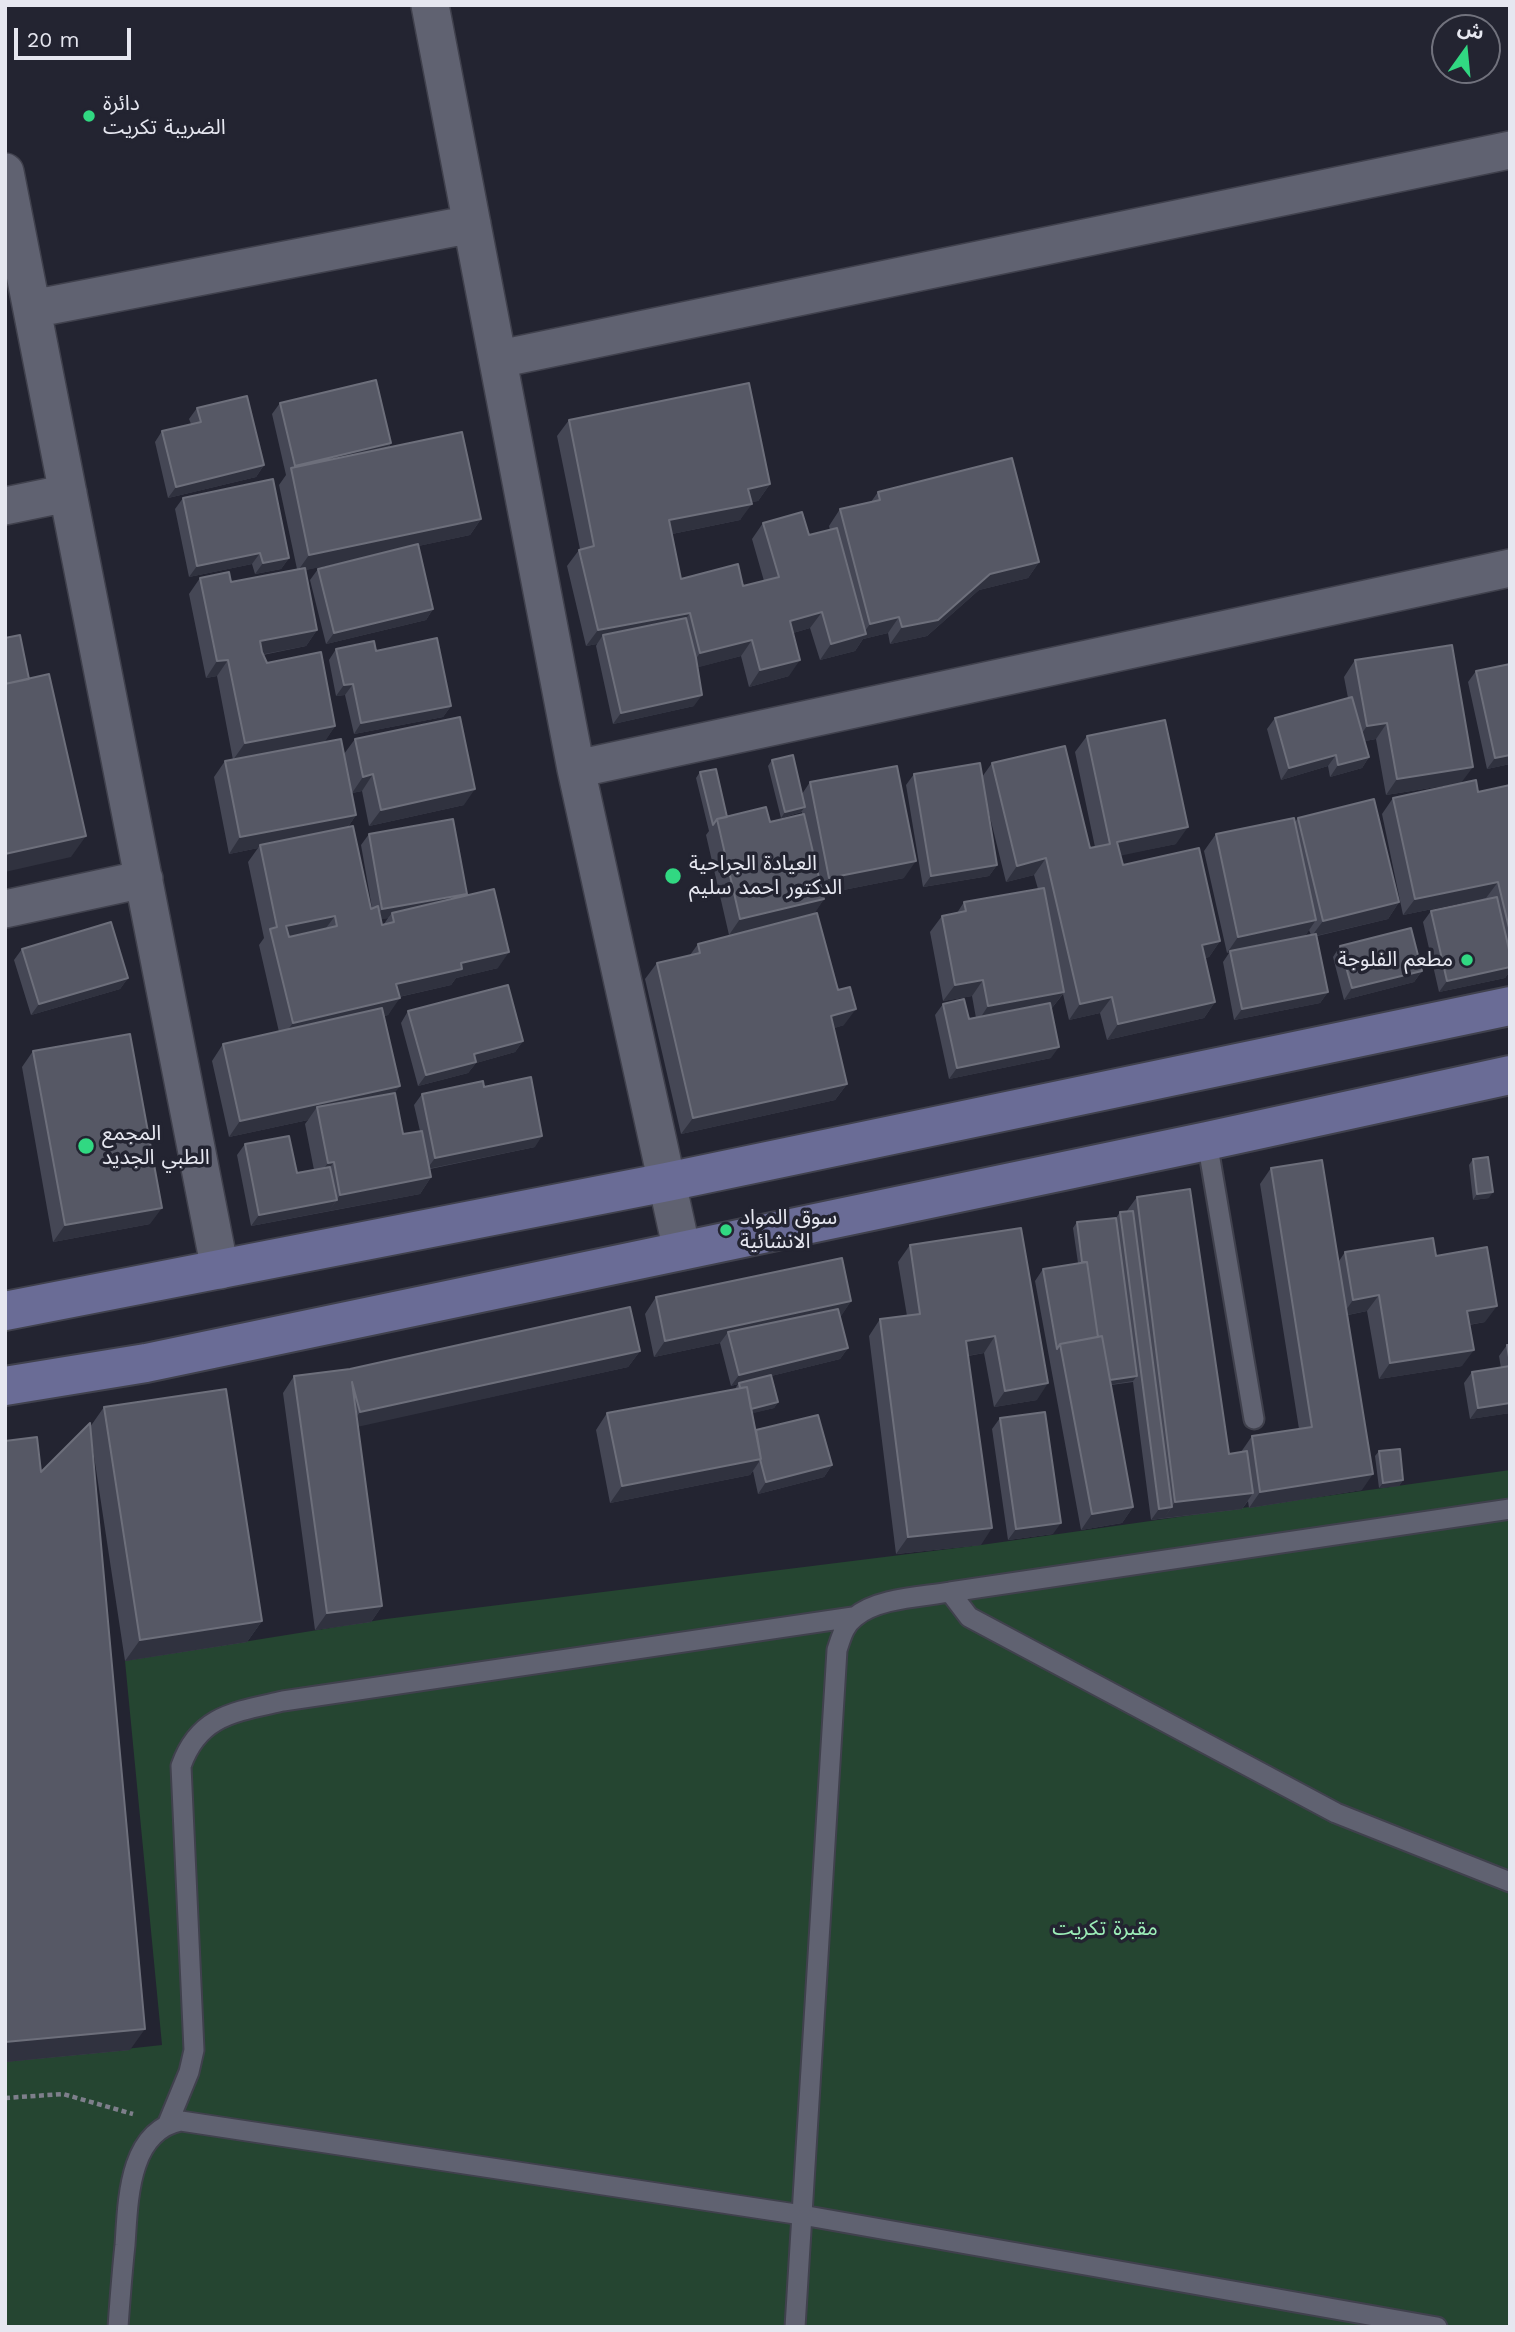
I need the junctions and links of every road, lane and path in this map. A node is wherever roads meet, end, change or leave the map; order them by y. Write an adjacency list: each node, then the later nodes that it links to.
1 (430, 5): 4 (street)
2 (1510, 150): 6 (street)
3 (5, 172): 5 (street)
4 (472, 224): 5 (street); 6 (street)
5 (32, 309): 7 (street)
6 (499, 359): 10 (street)
7 (68, 493): 8 (street); 11 (street)
8 (5, 506)
9 (1510, 568): 10 (street)
10 (576, 769): 16 (street)
11 (144, 879): 12 (street); 18 (street)
12 (5, 909)
13 (1510, 1006): 16 (main road)
14 (1510, 1074): 15 (main road)
15 (1207, 1141): 17 (main road); 21 (lane)
16 (667, 1182): 17 (street); 18 (main road)
17 (682, 1251): 20 (main road)
18 (220, 1270): 19 (main road)
19 (5, 1311)
20 (5, 1386)
21 (1254, 1419)
22 (1510, 1509): 23 (lane)
23 (950, 1592): 24 (lane); 25 (lane)
24 (853, 1617): 27 (lane); 28 (lane)
25 (1510, 1882)
26 (5, 2098): 27 (path)
27 (168, 2123): 28 (lane); 29 (lane)
28 (802, 2215): 30 (lane); 31 (lane)
29 (118, 2327)
30 (795, 2327)
31 (1437, 2327)

